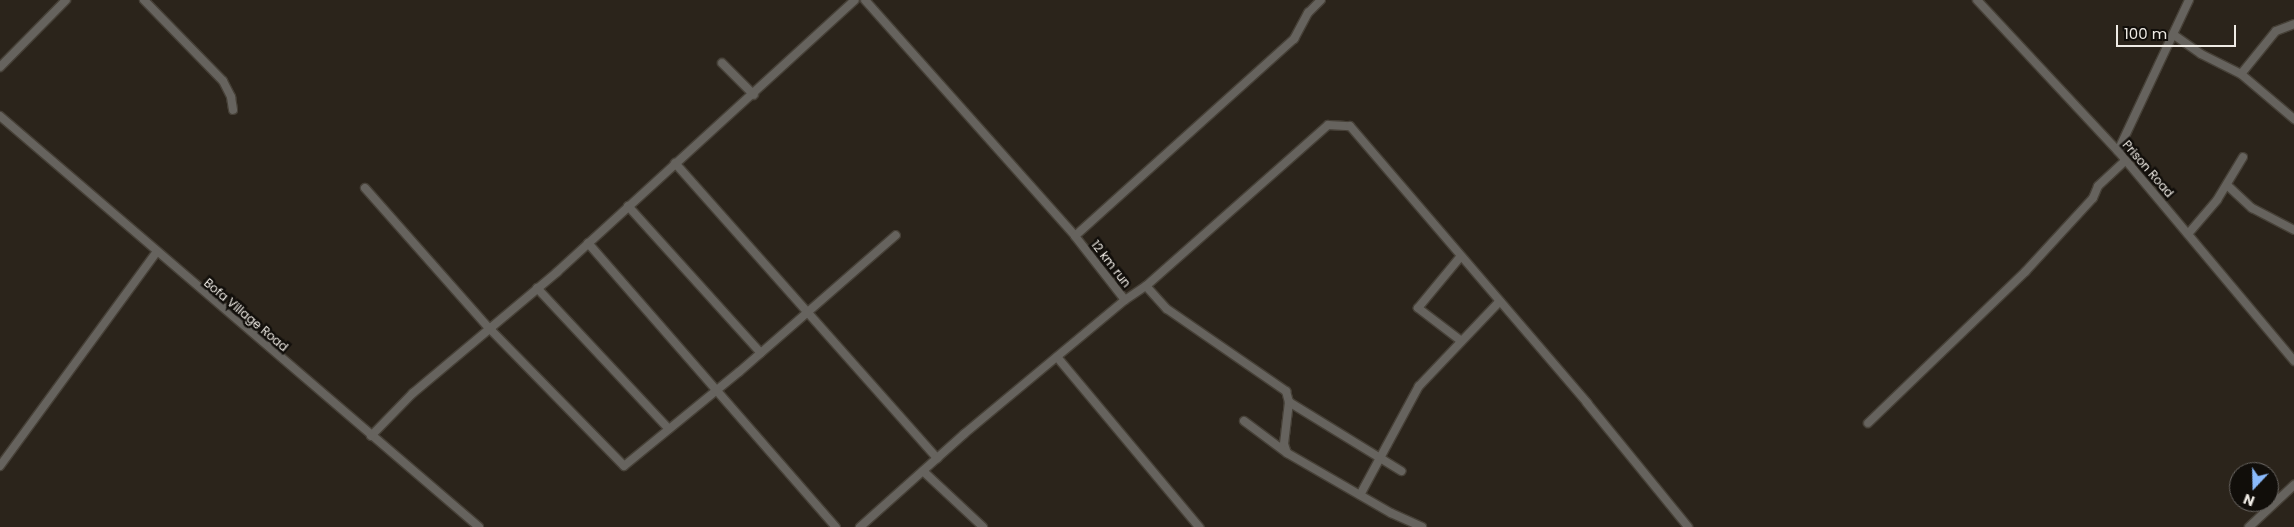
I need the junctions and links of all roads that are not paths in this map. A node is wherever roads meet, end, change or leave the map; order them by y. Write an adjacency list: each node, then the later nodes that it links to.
1 (66, 0): 11 (street)
2 (144, 0): 14 (street)
3 (855, 0): 13 (street)
4 (865, 0): 27 (street)
5 (1321, 0): 27 (street, 12 km run)
6 (1977, 0): 17 (street, Prison Road)
7 (2189, 0): 9 (street)
8 (2294, 24): 12 (street)
9 (2174, 35): 12 (street); 17 (street)
10 (722, 62): 13 (street)
11 (0, 67)
12 (2241, 74): 16 (street)
13 (754, 95): 20 (street)
14 (234, 110)
15 (0, 116): 29 (street, Bofa Village Road)
16 (2294, 119)
17 (2118, 151): 19 (street, Prison Road)
18 (2243, 157): 21 (street)
19 (2126, 160): 25 (street, Prison Road); 44 (street)
20 (675, 163): 23 (street); 35 (street)
21 (2227, 185): 24 (street); 25 (street)
22 (365, 188): 36 (street)
23 (628, 206): 28 (street); 38 (street)
24 (2294, 230)
25 (2188, 234): 40 (street, Prison Road)
26 (896, 235): 35 (street)
27 (1075, 236): 33 (street, 12 km run)
28 (588, 243): 32 (street); 41 (street)
29 (156, 253): 46 (street, Bofa Village Road); 50 (street)
30 (1461, 256): 31 (street); 34 (street); 37 (street)
31 (1146, 286): 33 (street); 42 (street)
32 (537, 288): 36 (street); 45 (street)
33 (1125, 300): 39 (street, 12 km run)
34 (1500, 301): 37 (street); 61 (street)
35 (808, 312): 38 (street); 48 (street)
36 (490, 328): 45 (street); 46 (street)
37 (1460, 340): 49 (street)
38 (761, 353): 41 (street)
39 (1057, 357): 48 (street, 12 km run); 59 (street)
40 (2294, 361)
41 (715, 390): 45 (street); 56 (street)
42 (1289, 402): 47 (street); 49 (street)
43 (1244, 421): 47 (street)
44 (1868, 423)
45 (669, 429)
46 (371, 436): 55 (street, Bofa Village Road)
47 (1287, 453): 54 (street)
48 (938, 458): 51 (street, 12 km run)
49 (1380, 458): 52 (street); 54 (street)
50 (0, 466)
51 (923, 471): 57 (street, 12 km run); 58 (street)
52 (1400, 472)
53 (2294, 485): 62 (street)
54 (1360, 495): 60 (street)
55 (479, 527)
56 (836, 527)
57 (860, 527)
58 (982, 527)
59 (1199, 527)
60 (1422, 527)
61 (1688, 527)
62 (2249, 527)

